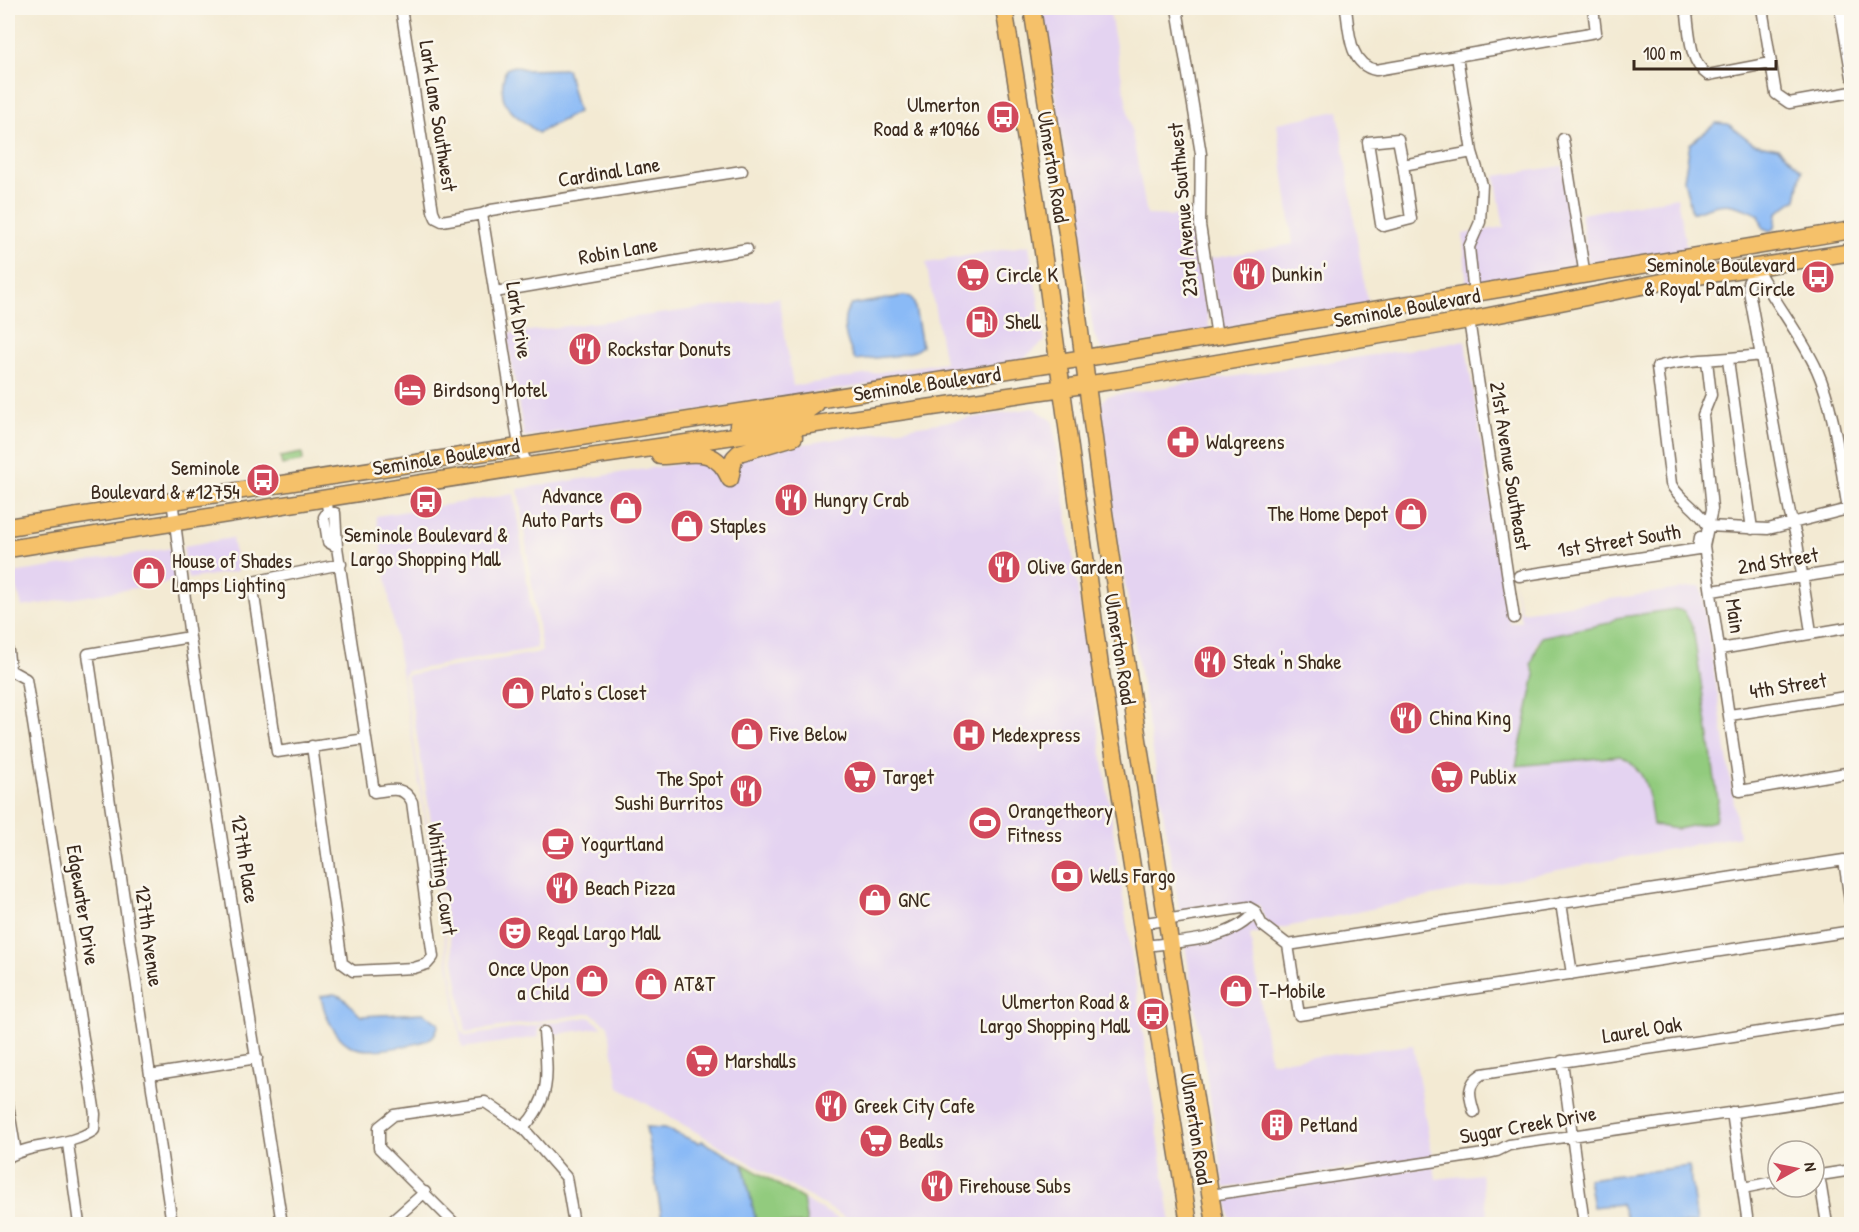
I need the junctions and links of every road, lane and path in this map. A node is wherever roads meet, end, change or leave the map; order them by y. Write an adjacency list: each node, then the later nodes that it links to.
1 (401, 8): 20 (street, Lark Lane Southwest)
2 (1004, 8): 36 (main road, Ulmerton Road)
3 (1024, 8): 11 (main road)
4 (1032, 8): 11 (main road, Ulmerton Road)
5 (1177, 8): 32 (street, 23rd Avenue Southwest)
6 (1346, 8): 12 (street)
7 (1593, 8): 12 (street)
8 (1686, 8): 13 (street)
9 (1762, 8): 13 (street)
10 (1840, 8): 14 (street)
11 (1036, 34): 34 (main road, Ulmerton Road)
12 (1457, 56): 17 (street)
13 (1771, 63): 15 (street)
14 (1851, 77)
15 (1851, 92)
16 (1563, 139): 26 (street)
17 (1472, 152): 18 (street); 29 (street)
18 (1403, 165): 18 (street)
19 (742, 171): 20 (street, Cardinal Lane)
20 (482, 214): 28 (street, Lark Drive)
21 (1843, 232): 23 (main road, Seminole Boulevard); 25 (main road)
22 (747, 249): 28 (street, Robin Lane)
23 (1732, 250): 26 (main road, Seminole Boulevard); 27 (main road)
24 (1851, 252): 25 (main road, Seminole Boulevard)
25 (1756, 267): 27 (main road, Seminole Boulevard); 33 (street); 48 (street)
26 (1585, 276): 29 (main road, Seminole Boulevard); 30 (main road)
27 (1672, 280): 30 (main road, Seminole Boulevard)
28 (495, 292): 43 (street, Lark Drive)
29 (1474, 294): 31 (main road); 32 (main road, Seminole Boulevard)
30 (1538, 306): 31 (main road, Seminole Boulevard)
31 (1469, 320): 38 (main road, Seminole Boulevard); 60 (street, 21st Avenue Southeast)
32 (1217, 337): 34 (main road, Seminole Boulevard)
33 (1760, 355): 35 (street); 49 (street)
34 (1084, 358): 36 (main road, Seminole Boulevard); 38 (main road, Ulmerton Road)
35 (1728, 360): 37 (street); 53 (street)
36 (1058, 361): 39 (main road, Ulmerton Road); 40 (main road, Seminole Boulevard)
37 (1707, 361): 51 (street, Main); 51 (street)
38 (1088, 384): 39 (main road, Seminole Boulevard); 75 (main road, Ulmerton Road)
39 (1061, 388): 41 (main road, Seminole Boulevard); 76 (main road, Ulmerton Road)
40 (826, 397): 42 (main road); 43 (main road, Seminole Boulevard)
41 (879, 414): 42 (main road, Seminole Boulevard); 44 (main road)
42 (714, 439): 44 (main road, Seminole Boulevard)
43 (519, 446): 45 (street, Lark Drive); 46 (main road, Seminole Boulevard)
44 (587, 458): 45 (main road, Seminole Boulevard)
45 (528, 466): 47 (main road, Seminole Boulevard)
46 (172, 500): 50 (street, 127th Place); 52 (main road, Seminole Boulevard)
47 (327, 505): 50 (main road, Seminole Boulevard); 55 (street, Whitting Court)
48 (1850, 508): 49 (street)
49 (1793, 522): 53 (street); 58 (street)
50 (175, 523): 54 (main road, Seminole Boulevard); 63 (street, 127th Place)
51 (1708, 526): 53 (street); 57 (street, 1st Street South); 59 (street, Main)
52 (8, 527)
53 (1752, 529)
54 (8, 549)
55 (341, 564): 69 (street, Whitting Court); 70 (street)
56 (1851, 569): 58 (street, 2nd Street)
57 (1519, 576)
58 (1803, 577): 59 (street, 2nd Street); 62 (street)
59 (1712, 591): 64 (street, Main)
60 (1514, 618)
61 (1851, 627): 62 (street)
62 (1811, 632): 64 (street)
63 (190, 637): 84 (street, 127th Place); 86 (street, 127th Avenue)
64 (1720, 649): 68 (street, Main)
65 (8, 651): 66 (street)
66 (9, 669): 93 (street, Edgewater Drive)
67 (1851, 696): 68 (street, 4th Street)
68 (1730, 715): 71 (street, Main)
69 (366, 739): 70 (street); 70 (street, Whitting Court)
70 (312, 746)
71 (1851, 772)
72 (1561, 903): 74 (street); 79 (street); 81 (street)
73 (1256, 911): 75 (street); 78 (street); 79 (street)
74 (1851, 915)
75 (1165, 921): 76 (street); 78 (main road, Ulmerton Road)
76 (1139, 924): 80 (main road, Ulmerton Road)
77 (1851, 931): 81 (street)
78 (1169, 943): 80 (street); 100 (main road, Ulmerton Road)
79 (1288, 945): 81 (street)
80 (1143, 946): 108 (main road, Ulmerton Road)
81 (1572, 974)
82 (1851, 1018): 85 (street, Laurel Oak)
83 (544, 1032): 91 (street)
84 (257, 1058): 86 (street); 104 (street, 127th Place)
85 (1562, 1061): 89 (street, Laurel Oak); 92 (street)
86 (150, 1075): 103 (street, 127th Avenue)
87 (1851, 1095): 90 (street, Sugar Creek Drive)
88 (8, 1104): 94 (street)
89 (1474, 1112)
90 (1732, 1113): 92 (street, Sugar Creek Drive); 98 (street)
91 (523, 1128): 99 (street); 107 (street)
92 (1573, 1136): 100 (street, Sugar Creek Drive); 110 (street)
93 (68, 1144): 94 (street); 102 (street)
94 (12, 1155)
95 (1851, 1170): 96 (street)
96 (1826, 1174)
97 (1766, 1183): 98 (street)
98 (1743, 1188): 111 (street)
99 (425, 1192): 105 (street); 106 (street)
100 (1211, 1195): 109 (main road, Ulmerton Road)
101 (1821, 1199): 112 (street)
102 (79, 1224)
103 (172, 1224)
104 (282, 1224)
105 (389, 1224)
106 (454, 1224)
107 (574, 1224)
108 (1189, 1224)
109 (1215, 1224)
110 (1584, 1224)
111 (1748, 1224)
112 (1827, 1224)

